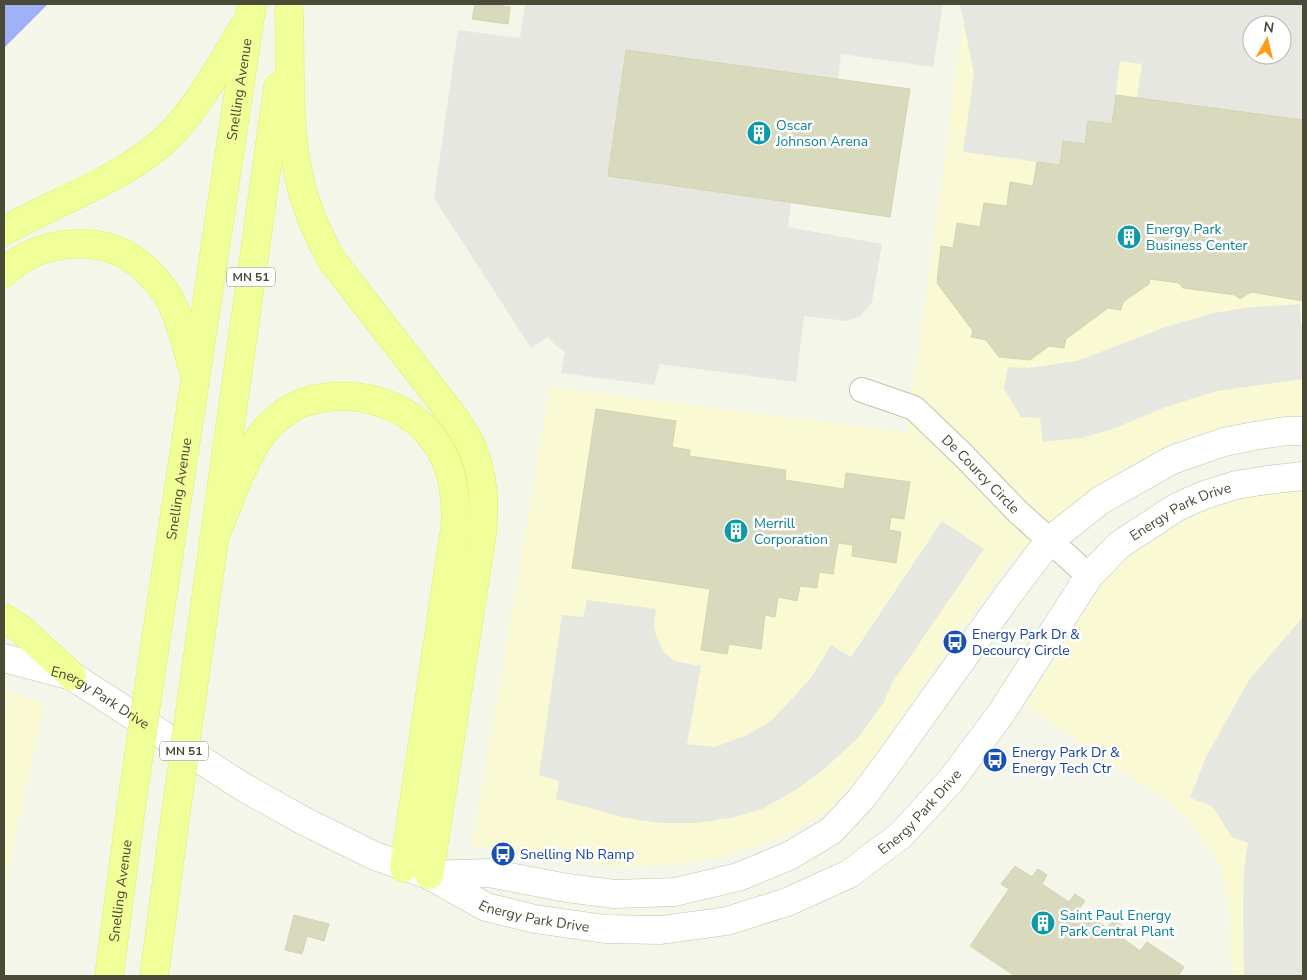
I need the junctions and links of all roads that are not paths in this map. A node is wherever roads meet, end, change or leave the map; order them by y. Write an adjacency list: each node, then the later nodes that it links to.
1 (290, 8): 9 (main road, MN 51); 15 (main road)
2 (251, 11): 3 (main road); 5 (main road, Snelling Avenue / MN 51)
3 (4, 231)
4 (4, 273): 5 (main road)
5 (196, 378): 16 (main road, Snelling Avenue / MN 51, bridge)
6 (862, 390): 10 (street, De Courcy Circle)
7 (1303, 430): 10 (street, Energy Park Drive)
8 (1303, 476): 11 (street, Energy Park Drive)
9 (213, 541): 15 (main road); 17 (main road, MN 51, bridge)
10 (1049, 541): 11 (street, De Courcy Circle); 15 (street, Energy Park Drive)
11 (1089, 576): 15 (street, Energy Park Drive)
12 (4, 618): 14 (main road)
13 (4, 658): 14 (street, Energy Park Drive)
14 (72, 676): 15 (street, Energy Park Drive)
15 (417, 872)
16 (109, 976)
17 (154, 976)

